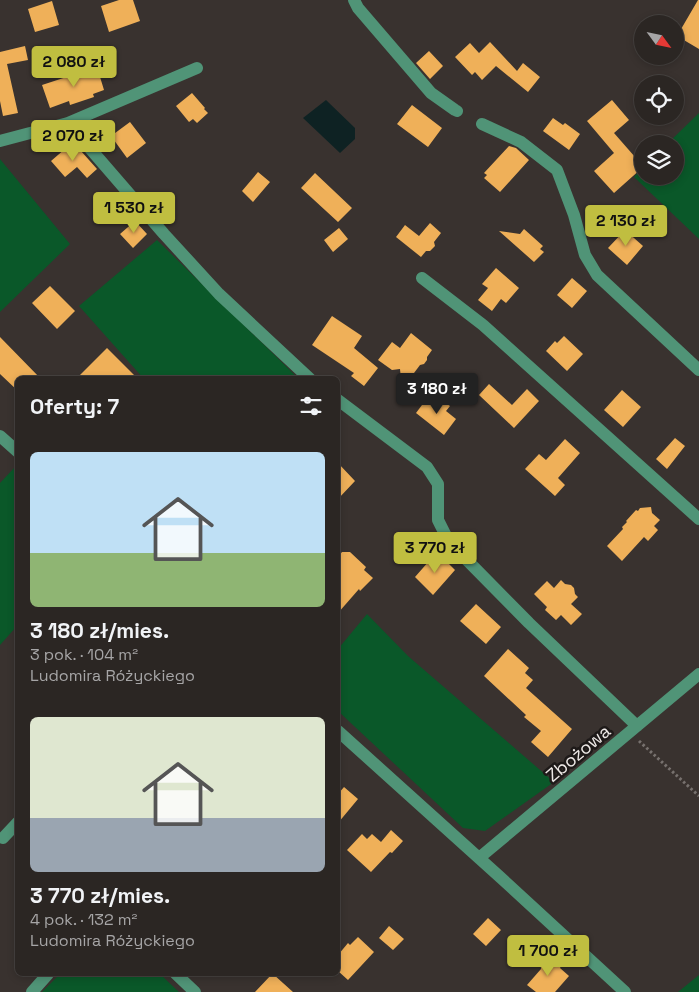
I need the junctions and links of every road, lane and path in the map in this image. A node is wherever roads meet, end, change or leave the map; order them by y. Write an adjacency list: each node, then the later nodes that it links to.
1 (354, 0): 3 (street)
2 (198, 68): 4 (street)
3 (457, 111)
4 (68, 123): 6 (street); 9 (street)
5 (482, 124): 8 (street)
6 (0, 141)
7 (422, 278): 13 (street)
8 (699, 370)
9 (307, 376)
10 (340, 402): 15 (street)
11 (0, 436): 12 (street)
12 (15, 449)
13 (699, 519)
14 (699, 674): 15 (street, Zbożowa)
15 (633, 729): 17 (path); 20 (street, Zbożowa)
16 (340, 733): 20 (street)
17 (699, 796)
18 (15, 825): 19 (street)
19 (4, 838)
20 (479, 858): 25 (street)
21 (46, 976): 23 (street)
22 (178, 976): 24 (street)
23 (32, 992)
24 (195, 992)
25 (625, 992)

